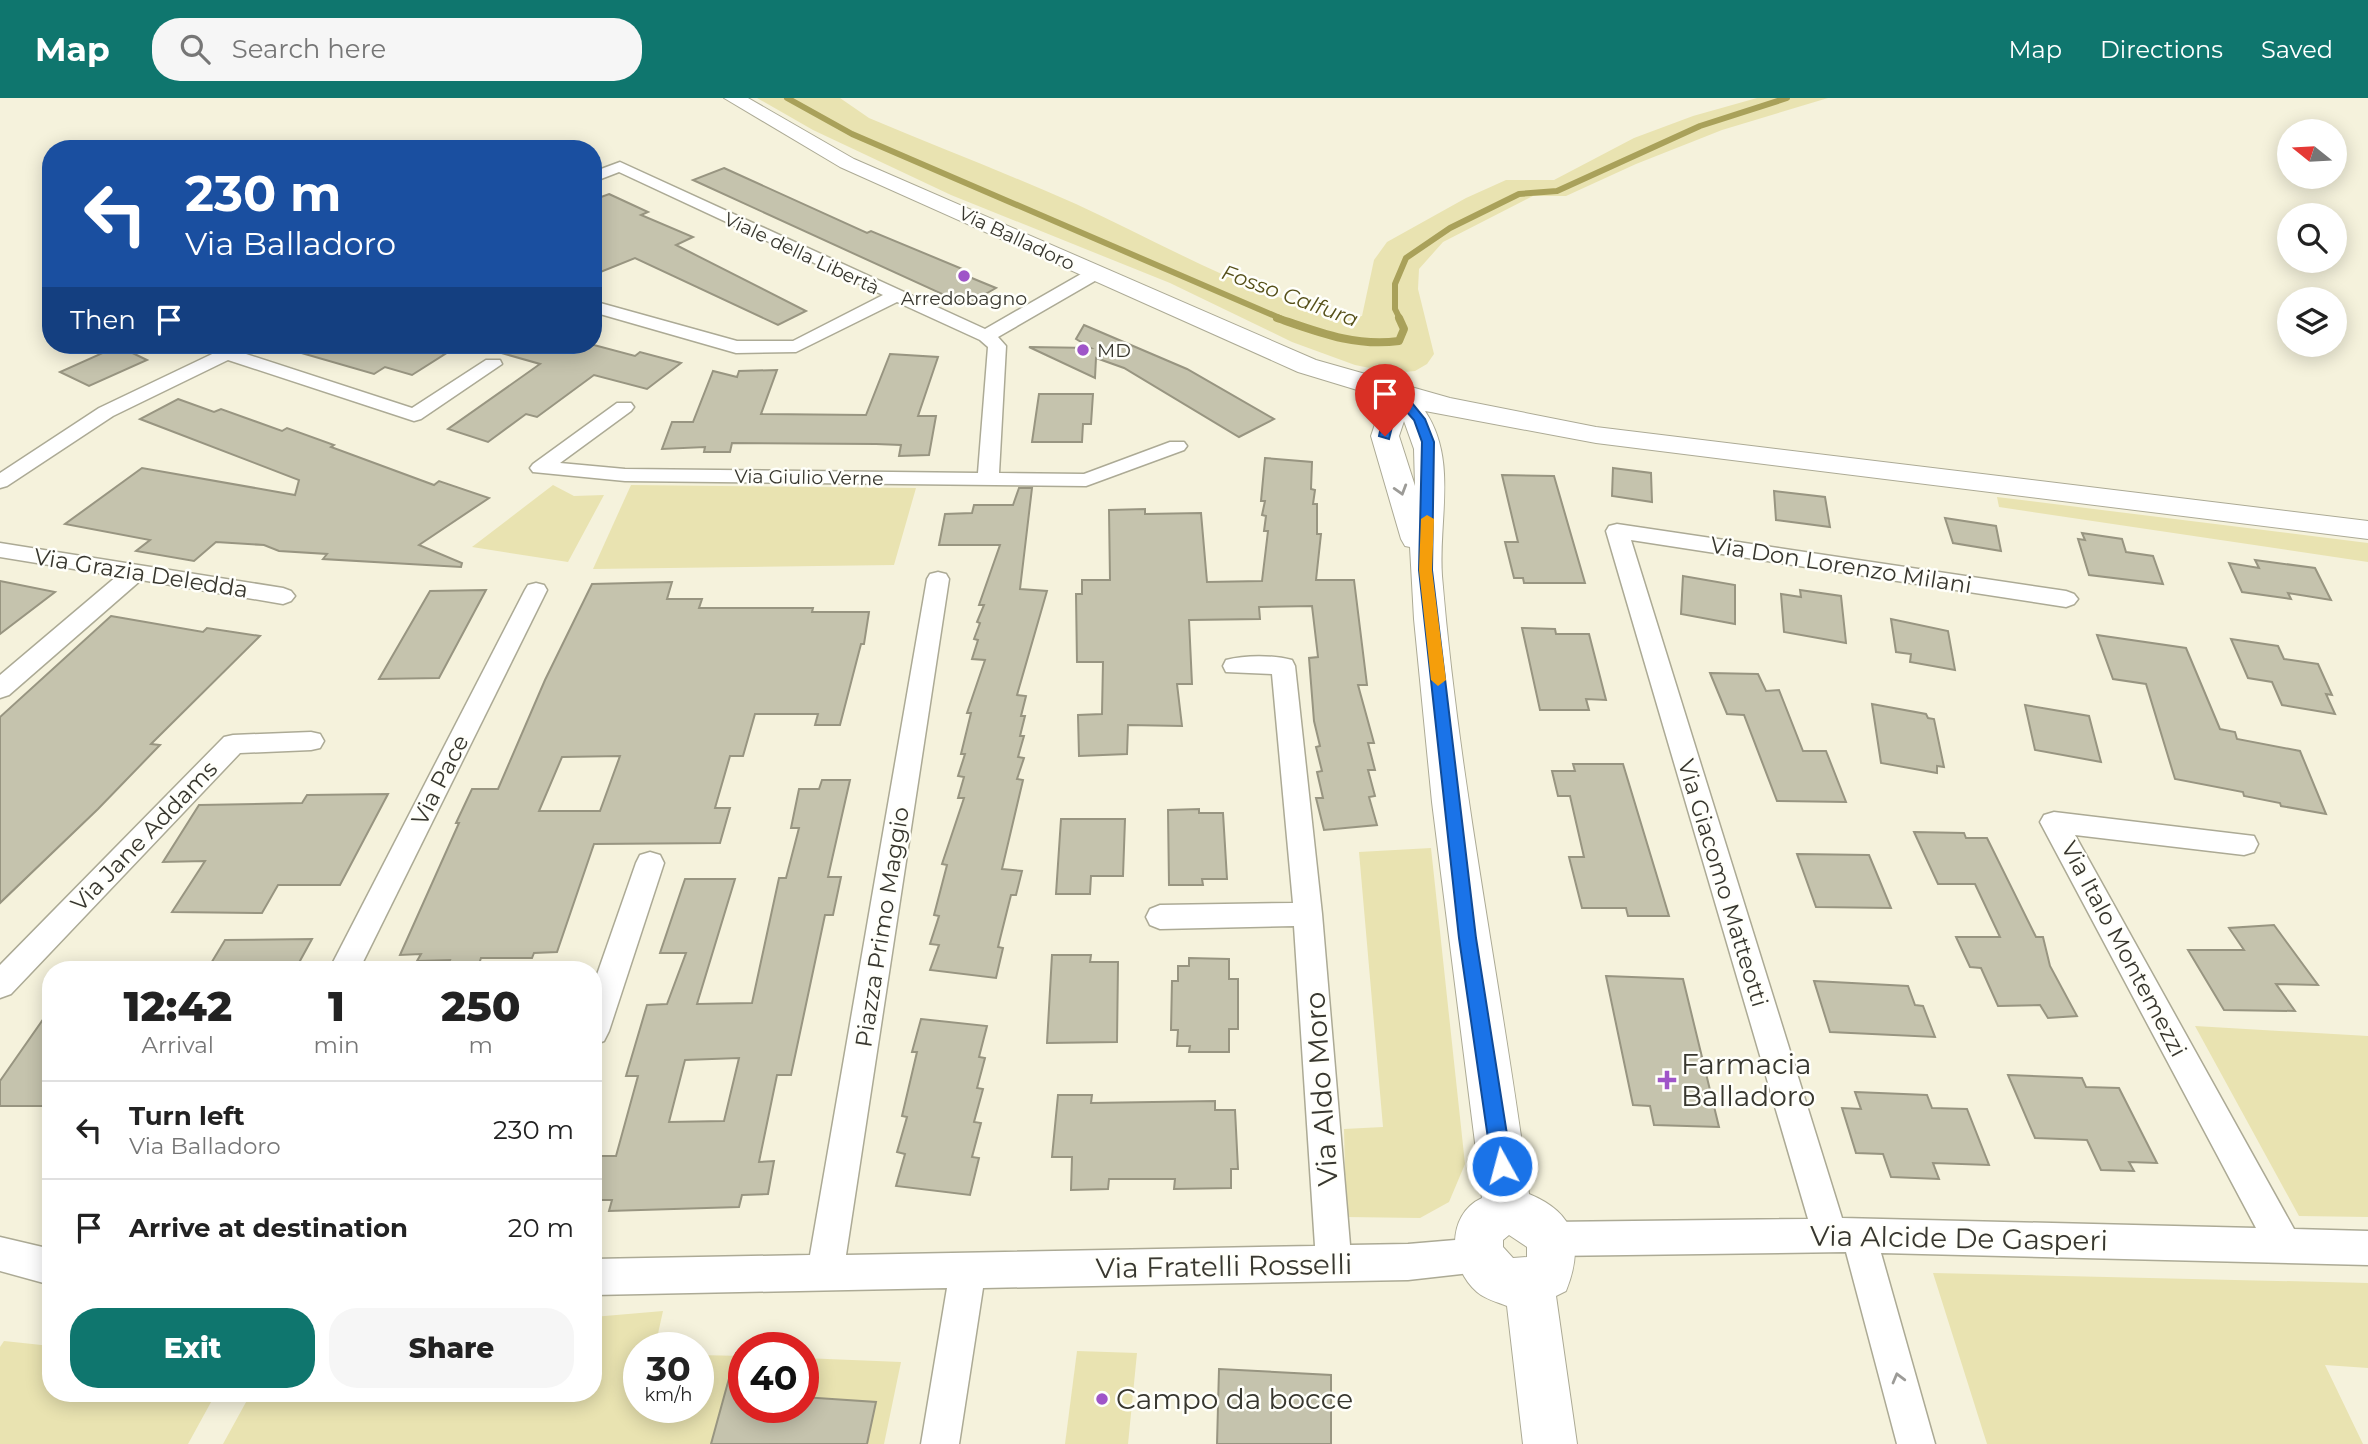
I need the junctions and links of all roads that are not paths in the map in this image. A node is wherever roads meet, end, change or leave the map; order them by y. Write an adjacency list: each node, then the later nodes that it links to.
1 (734, 98): 3 (street, Via Balladoro)
2 (602, 174): 4 (street, Viale della Libertà)
3 (1094, 274): 6 (street); 9 (street, Via Balladoro)
4 (895, 296): 5 (street); 6 (street, Viale della Libertà)
5 (602, 309)
6 (985, 336): 16 (street)
7 (227, 354): 8 (street); 17 (street)
8 (493, 364)
9 (1307, 366): 10 (street, Via Balladoro); 12 (street, Via Balladoro)
10 (1407, 400): 12 (street); 13 (street, Via Balladoro); 14 (street)
11 (624, 407): 16 (street, Via Giulio Verne)
12 (1369, 421): 21 (street, one-way to 21)
13 (1543, 427): 14 (street); 18 (street)
14 (1445, 443): 21 (street)
15 (1177, 446): 16 (street, Via Giulio Verne)
16 (988, 478)
17 (0, 482)
18 (2368, 530)
19 (1617, 531): 26 (street, Via Don Lorenzo Milani); 38 (street, Via Giacomo Matteotti)
20 (0, 550): 22 (street, Via Grazia Deledda)
21 (1426, 570): 37 (street)
22 (134, 573): 25 (street, Via Grazia Deledda); 28 (street)
23 (938, 579): 47 (street, Piazza Primo Maggio)
24 (536, 590): 34 (street, Via Pace)
25 (283, 596)
26 (2066, 599)
27 (1235, 666): 32 (street, Via Aldo Moro)
28 (0, 689)
29 (311, 741): 35 (street, Via Jane Addams)
30 (2244, 845): 40 (street, Via Italo Montemezzi)
31 (650, 863): 36 (street)
32 (1308, 915): 33 (street); 44 (street, Via Aldo Moro)
33 (1160, 917)
34 (349, 961)
35 (0, 985)
36 (602, 1004)
37 (1507, 1211): 39 (street); 43 (street)
38 (1844, 1235): 39 (street, Via Alcide De Gasperi); 40 (street, Via Alcide De Gasperi); 52 (street, one-way to 38)
39 (1550, 1239): 49 (street)
40 (2284, 1245): 41 (street, Via Alcide De Gasperi)
41 (2368, 1248)
42 (0, 1254): 45 (street)
43 (1479, 1255): 44 (street, Via Fratelli Rosselli); 49 (street)
44 (1334, 1264): 46 (street, Via Fratelli Rosselli)
45 (42, 1265)
46 (968, 1271): 47 (street, Via Fratelli Rosselli); 50 (street)
47 (825, 1274): 48 (street, Via Fratelli Rosselli)
48 (602, 1277)
49 (1529, 1285): 51 (street)
50 (940, 1444)
51 (1550, 1444)
52 (1916, 1444)

